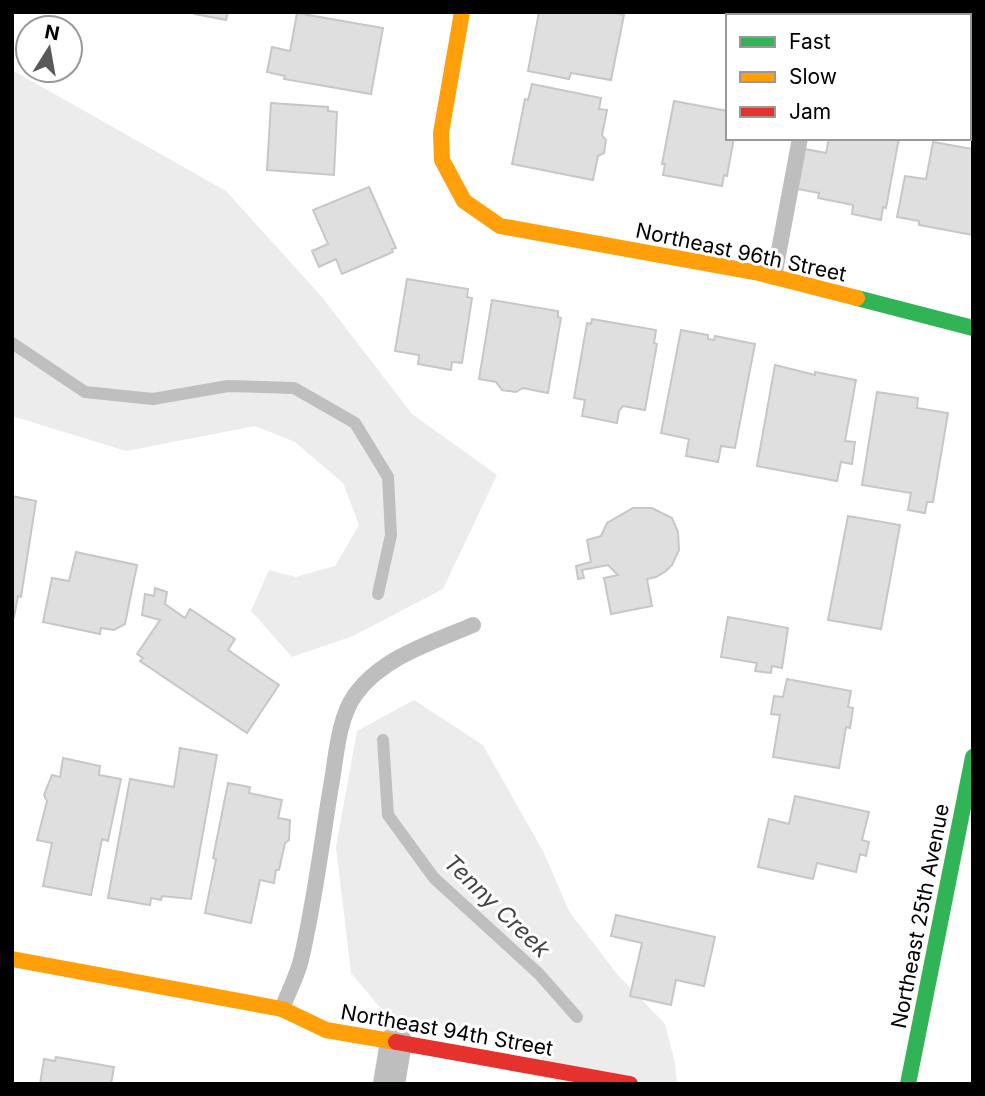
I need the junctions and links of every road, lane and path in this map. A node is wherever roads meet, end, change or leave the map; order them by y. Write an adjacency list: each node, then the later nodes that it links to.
1 (462, 12): 3 (street, Northeast 96th Street)
2 (800, 140): 3 (lane)
3 (774, 277): 4 (street, Northeast 96th Street)
4 (973, 328)
5 (473, 625): 8 (lane)
6 (973, 757): 12 (street, Northeast 25th Avenue)
7 (12, 959): 8 (street, Northeast 94th Street)
8 (282, 1009): 9 (street, Northeast 94th Street)
9 (396, 1042): 10 (street); 11 (street, Northeast 94th Street)
10 (389, 1084)
11 (630, 1084)
12 (908, 1084)

